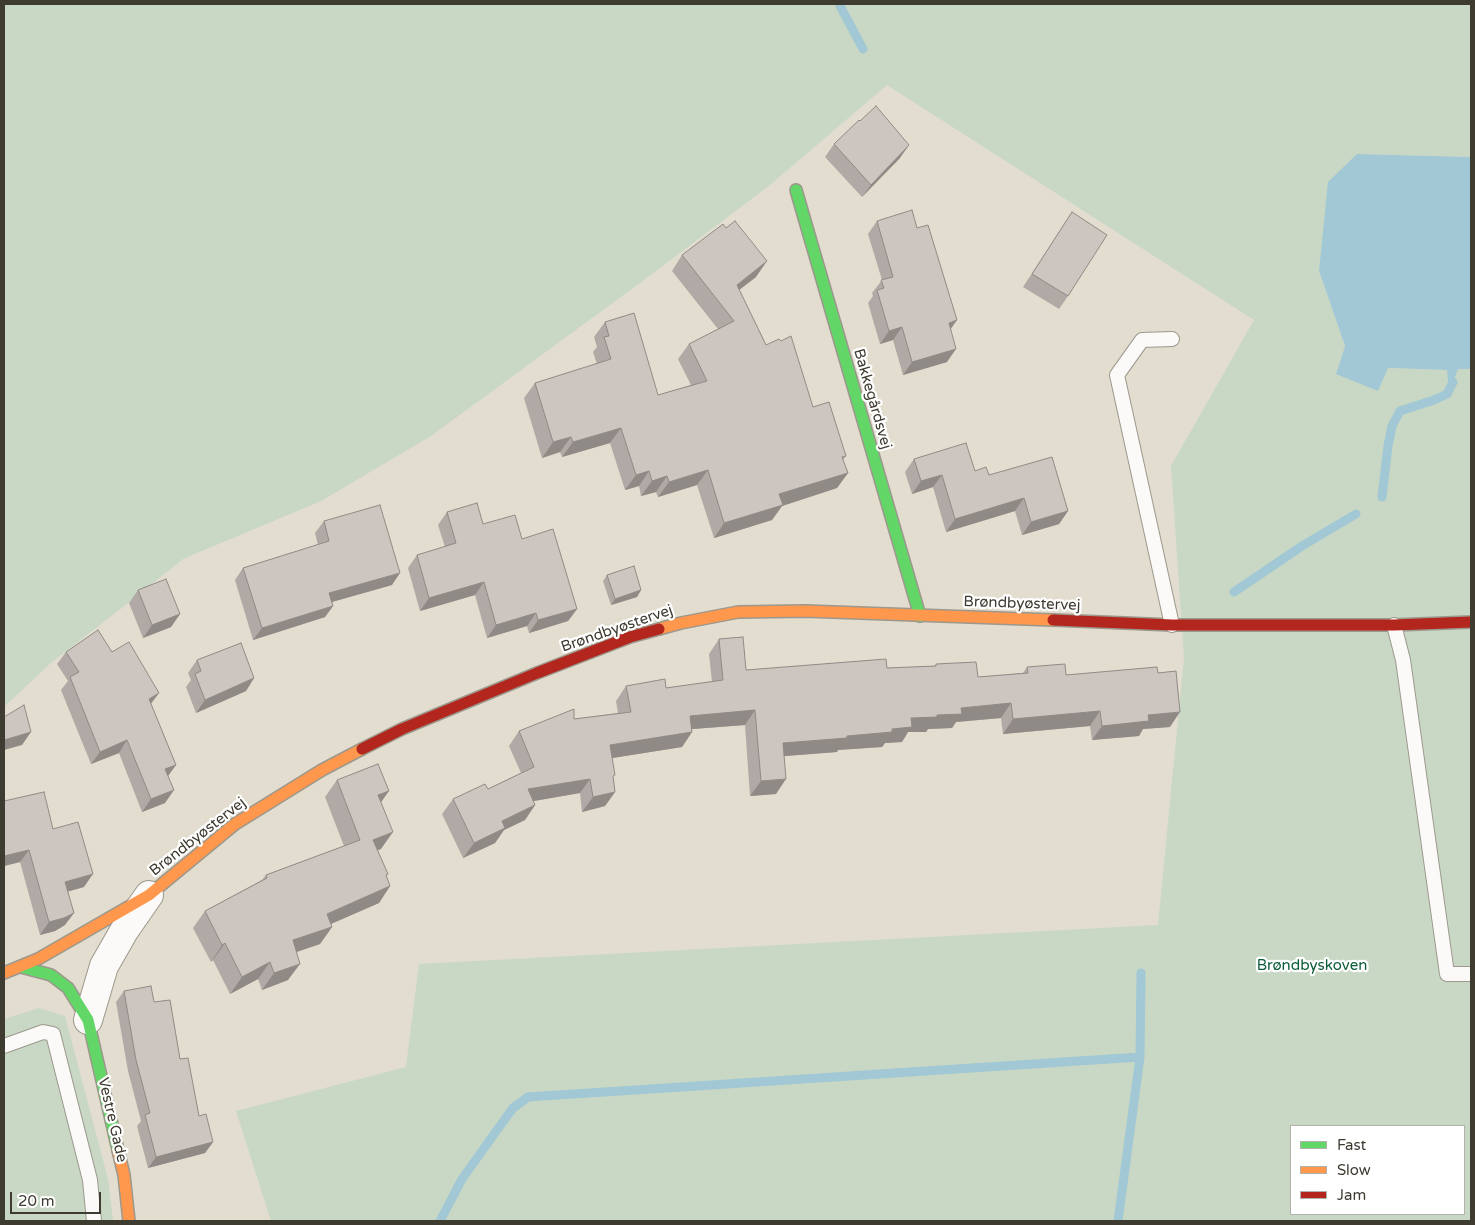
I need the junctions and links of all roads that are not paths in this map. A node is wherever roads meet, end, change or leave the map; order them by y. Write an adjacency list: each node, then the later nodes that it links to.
1 (796, 190): 3 (street, Bakkegårdsvej)
2 (1172, 339): 5 (lane)
3 (920, 616): 5 (street, Brøndbyøstervej); 7 (street, Brøndbyøstervej)
4 (1471, 622): 6 (street, Brøndbyøstervej)
5 (1172, 625): 6 (street, Brøndbyøstervej)
6 (1394, 625): 10 (lane)
7 (149, 895): 8 (street, Brøndbyøstervej); 11 (street, Vestre Gade)
8 (21, 967): 9 (street, Brøndbyøstervej); 11 (street, Vestre Gade)
9 (4, 973)
10 (1471, 974)
11 (88, 1020): 14 (street, Vestre Gade)
12 (4, 1046): 13 (lane)
13 (94, 1221)
14 (129, 1221)

